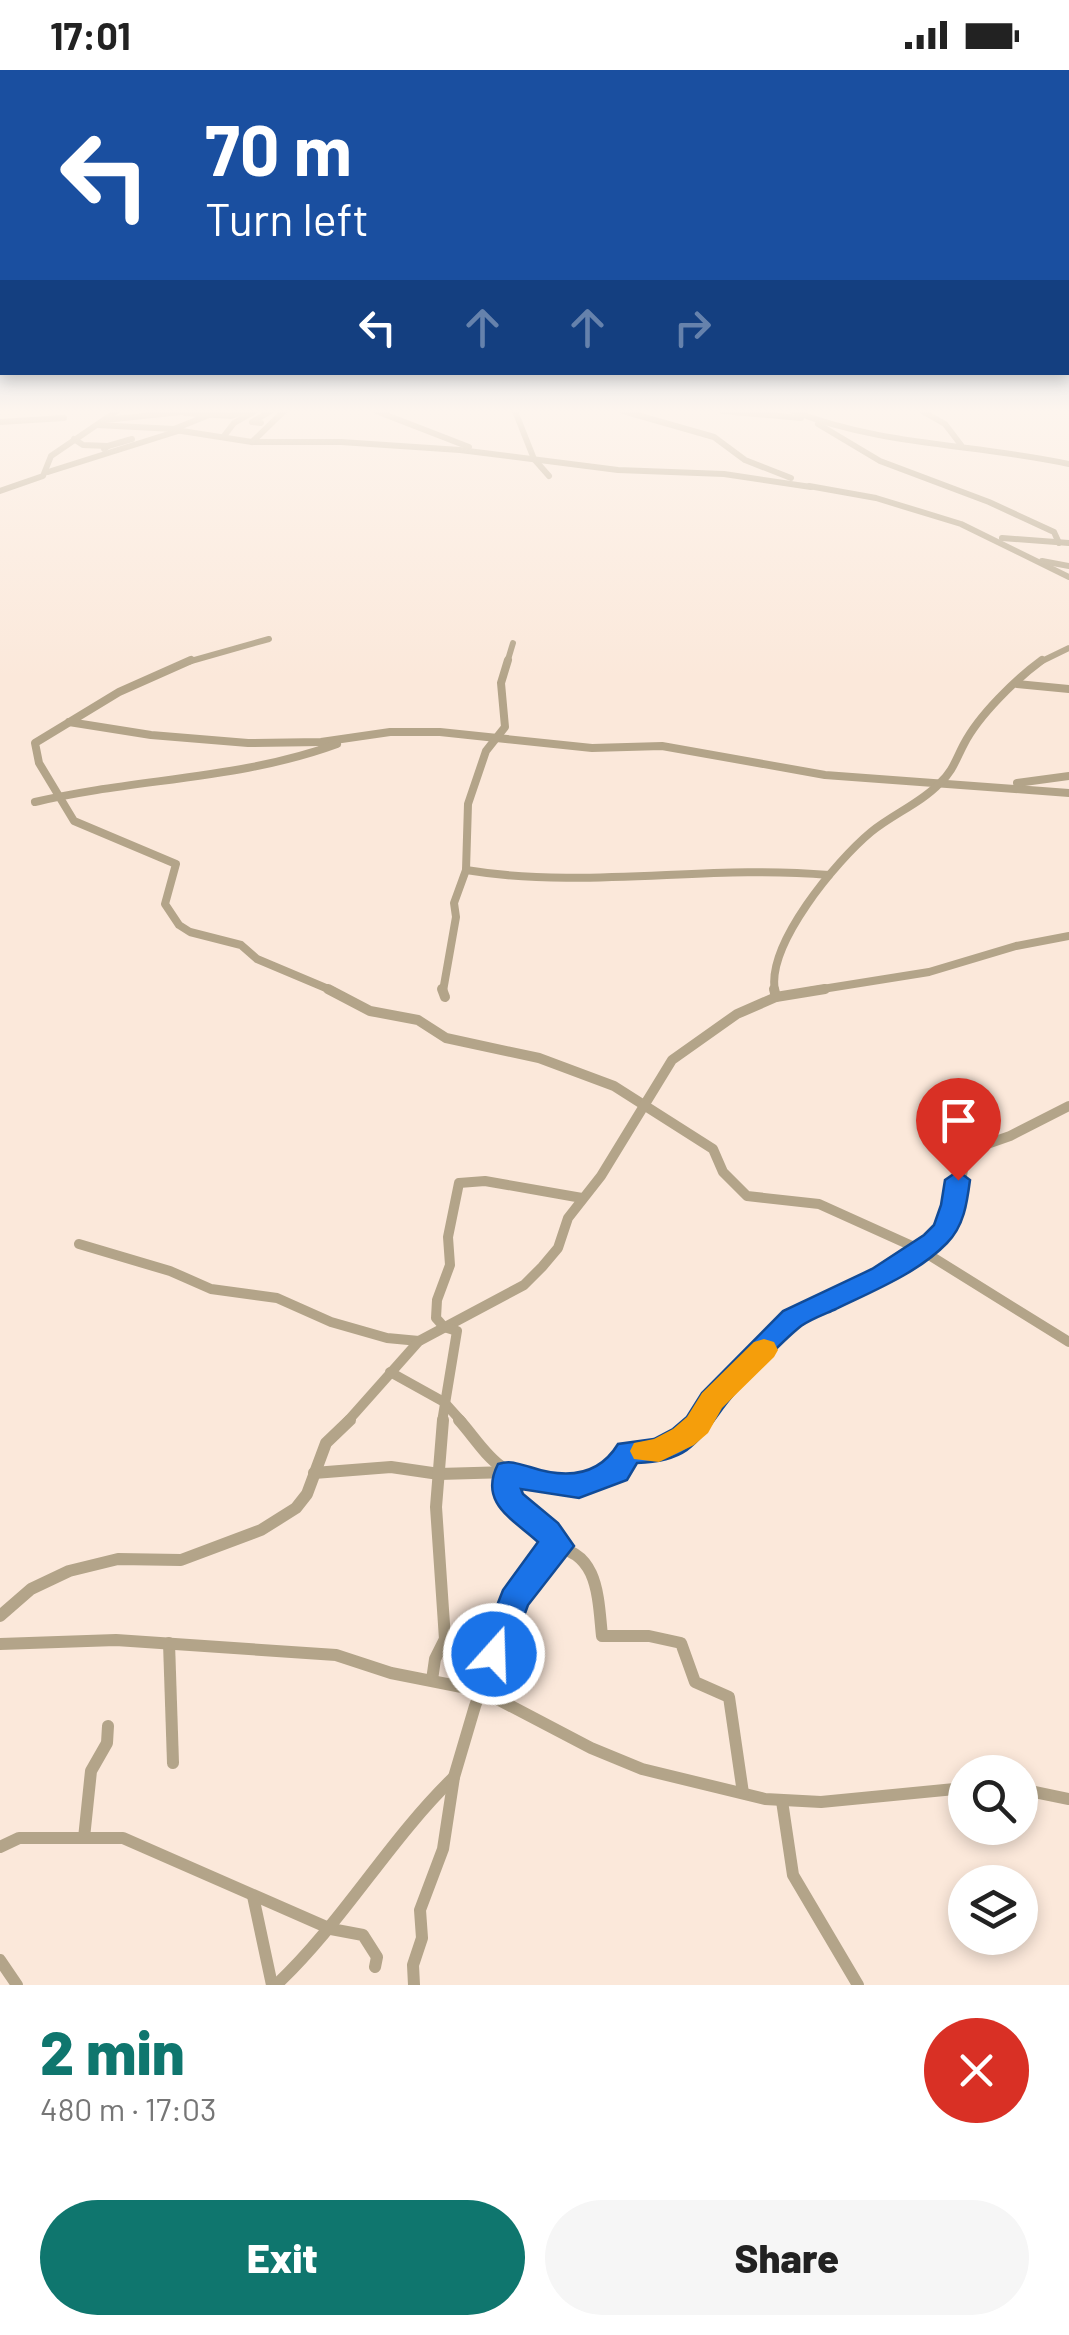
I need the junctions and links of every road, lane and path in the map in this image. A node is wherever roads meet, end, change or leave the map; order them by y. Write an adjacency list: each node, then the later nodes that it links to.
1 (878, 500): 3 (street)
2 (985, 500): 4 (street)
3 (992, 537): 4 (street); 6 (street)
4 (1059, 543): 5 (street)
5 (1069, 543)
6 (1033, 560): 7 (street); 8 (street)
7 (1069, 566)
8 (1069, 577)
9 (269, 639): 14 (street)
10 (513, 643): 16 (street)
11 (1069, 648): 12 (street)
12 (1017, 684): 13 (street); 18 (street)
13 (1069, 689)
14 (67, 722): 15 (street); 21 (street)
15 (358, 736): 16 (street); 21 (street)
16 (498, 737): 18 (street); 23 (street)
17 (1069, 776): 19 (street)
18 (939, 785): 19 (street); 24 (street)
19 (1004, 785): 20 (street)
20 (1069, 793)
21 (63, 796): 22 (street); 28 (street)
22 (35, 802)
23 (466, 870): 24 (street); 26 (street)
24 (829, 875): 27 (street)
25 (1069, 936): 27 (street)
26 (444, 997)
27 (776, 997): 28 (street)
28 (642, 1104): 30 (street); 32 (street)
29 (1069, 1106): 32 (street)
30 (582, 1198): 33 (street); 33 (street)
31 (79, 1244): 34 (street)
32 (921, 1250): 35 (street); 38 (street)
33 (444, 1327): 34 (street); 37 (street)
34 (419, 1341): 36 (street)
35 (1069, 1342)
36 (390, 1372): 37 (street); 39 (street)
37 (444, 1402): 38 (street); 40 (street)
38 (509, 1472): 40 (street); 41 (street)
39 (314, 1473): 40 (street); 42 (street)
40 (438, 1474): 45 (street)
41 (558, 1546): 46 (street); 51 (street)
42 (0, 1616)
43 (169, 1643): 44 (street); 45 (street); 48 (street)
44 (0, 1644)
45 (432, 1680): 46 (street)
46 (482, 1692): 49 (street); 51 (street)
47 (108, 1726): 55 (street)
48 (174, 1764)
49 (454, 1777): 58 (street); 63 (street)
50 (948, 1790): 54 (street)
51 (742, 1793): 54 (street)
52 (1038, 1793): 53 (street)
53 (1069, 1799)
54 (782, 1801): 64 (street)
55 (84, 1838): 56 (street); 57 (street)
56 (0, 1847)
57 (253, 1896): 58 (street); 62 (street)
58 (331, 1929): 60 (street); 62 (street)
59 (0, 1960): 61 (street)
60 (376, 1967)
61 (17, 1985)
62 (274, 1985)
63 (414, 1985)
64 (858, 1985)

